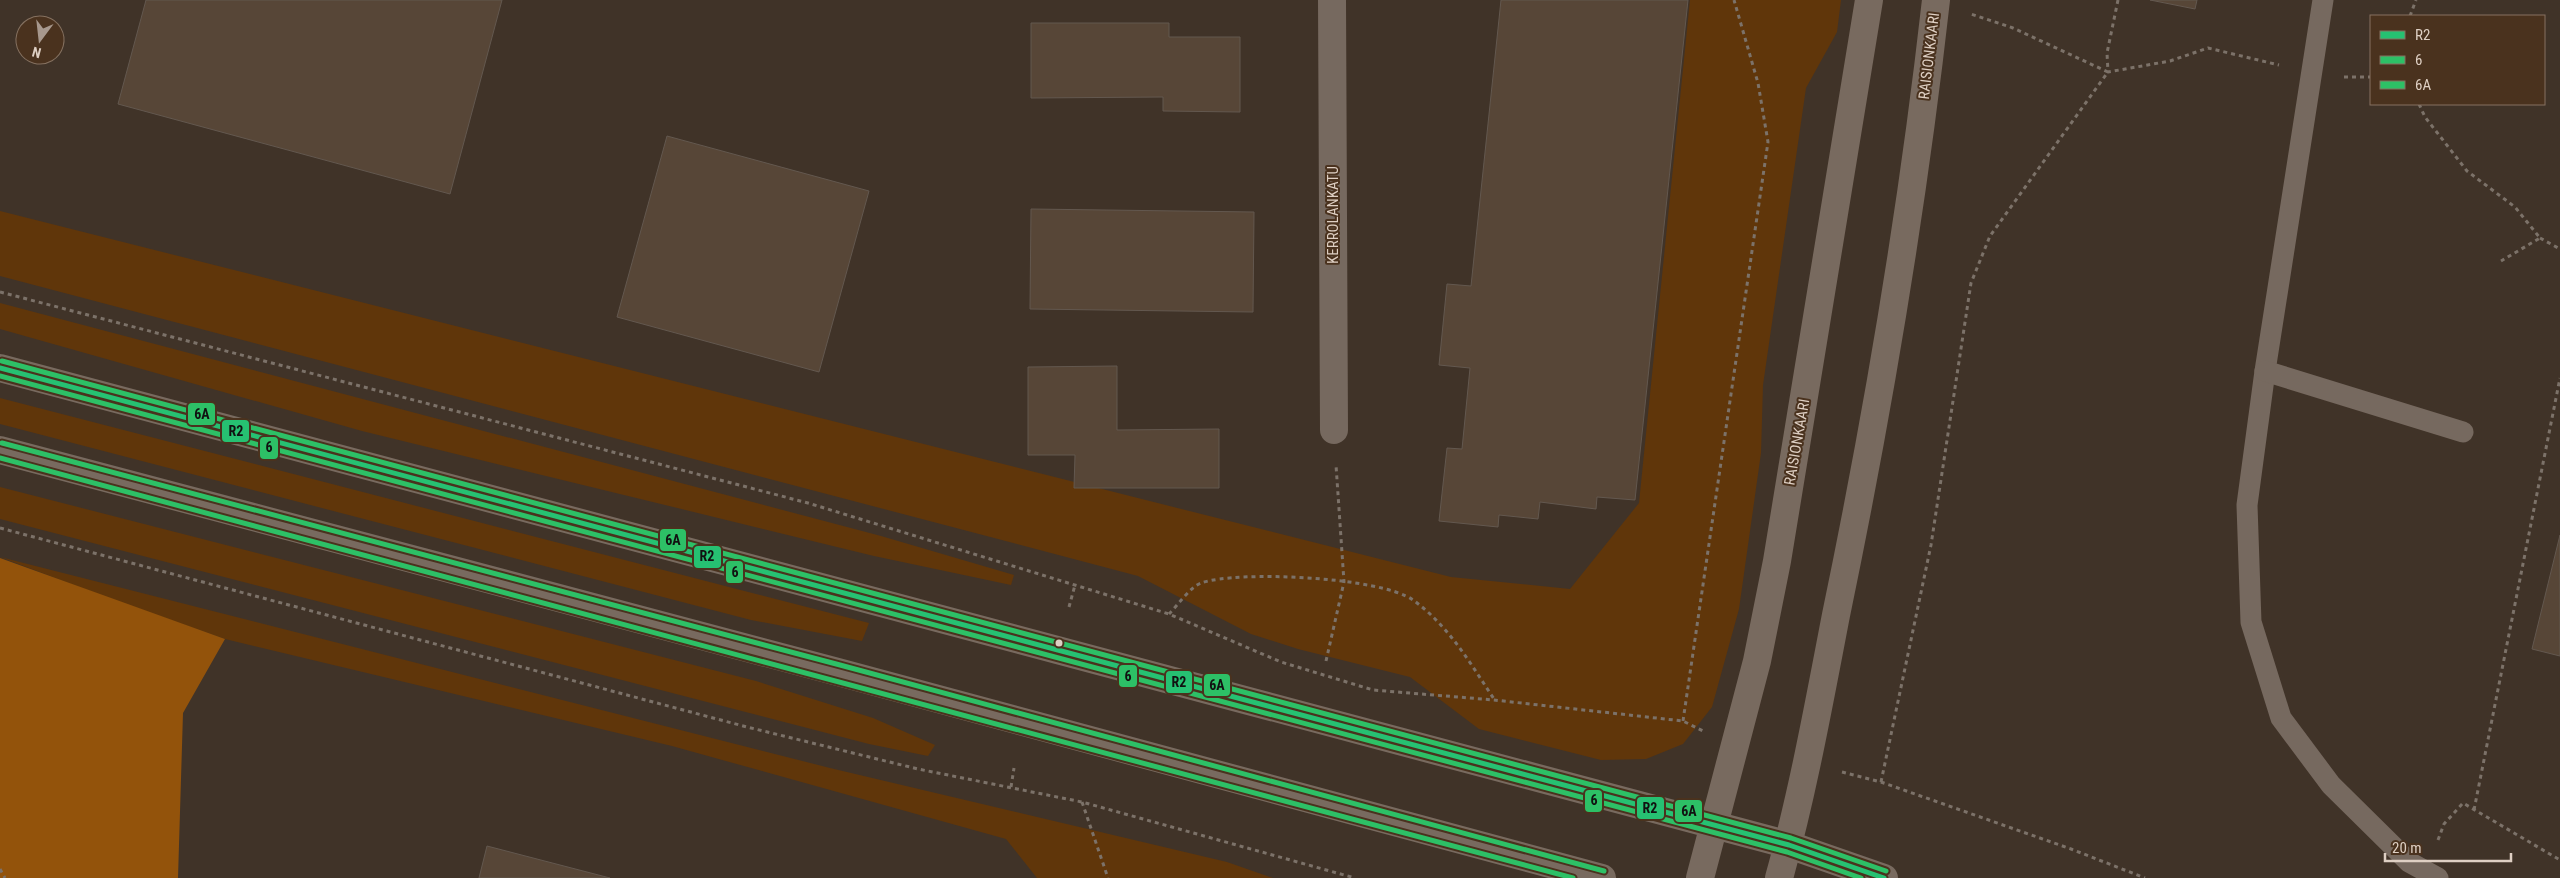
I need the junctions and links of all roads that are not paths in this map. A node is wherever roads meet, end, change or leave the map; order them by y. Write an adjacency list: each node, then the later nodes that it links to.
1 (1332, 0): 7 (street, KERROLANKATU)
2 (1868, 0): 10 (main road, RAISIONKAARI)
3 (1936, 0): 11 (main road, RAISIONKAARI)
4 (2323, 0): 6 (lane)
5 (0, 368): 10 (main road)
6 (2265, 371): 8 (lane); 12 (lane)
7 (1334, 430)
8 (2463, 432)
9 (0, 450): 13 (main road)
10 (1714, 825): 11 (main road); 14 (main road, RAISIONKAARI)
11 (1789, 845): 15 (main road, RAISIONKAARI); 16 (main road)
12 (2431, 874)
13 (1602, 878)
14 (1700, 878)
15 (1780, 878)
16 (1884, 878)

